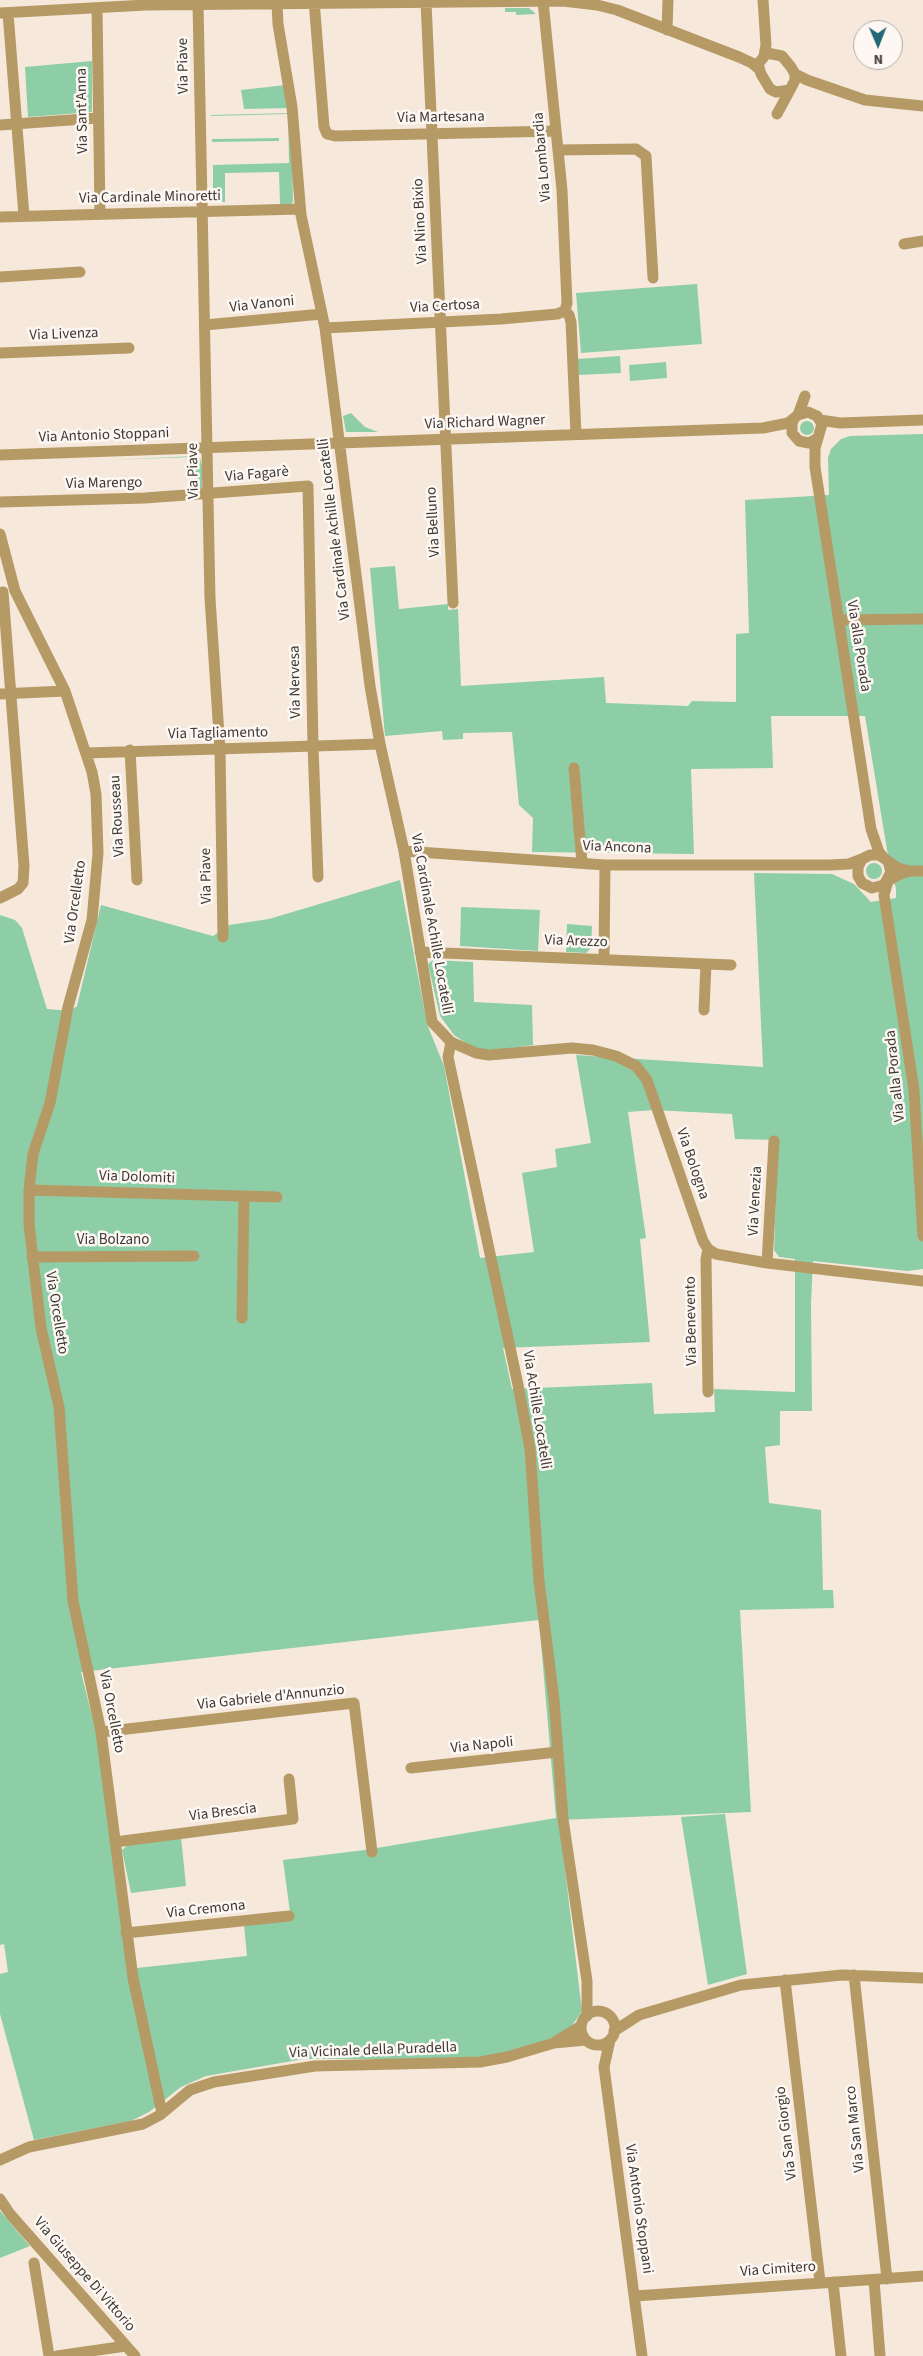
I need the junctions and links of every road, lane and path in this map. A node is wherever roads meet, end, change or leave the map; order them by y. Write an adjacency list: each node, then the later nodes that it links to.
1 (563, 0): 4 (street); 14 (street)
2 (668, 0): 14 (street)
3 (763, 0): 13 (street)
4 (543, 1): 7 (street); 23 (street, Via Lombardia)
5 (146, 2): 9 (street); 11 (street)
6 (314, 2): 7 (street); 8 (street); 24 (street, Via Martesana)
7 (426, 2): 24 (street, Via Nino Bixio)
8 (277, 3): 9 (street); 26 (street, Via Cardinale Achille Locatelli)
9 (198, 4): 27 (street, Via Piave)
10 (31, 6): 11 (street); 12 (street)
11 (97, 8): 20 (street, Via Sant'Anna)
12 (4, 13): 21 (street)
13 (765, 27): 15 (street); 16 (street)
14 (667, 30): 16 (street)
15 (778, 55): 16 (street); 17 (street)
16 (761, 61): 18 (street)
17 (793, 83): 18 (street); 18 (street); 19 (street)
18 (770, 89)
19 (923, 106)
20 (98, 118): 21 (street); 28 (street, Via Sant'Anna)
21 (17, 124): 22 (street); 29 (street)
22 (0, 125)
23 (556, 131): 24 (street, Via Martesana); 25 (street, Via Lombardia)
24 (432, 134): 38 (street, Via Nino Bixio)
25 (558, 150): 35 (street); 36 (street, Via Lombardia)
26 (300, 209): 27 (street, Via Cardinale Minoretti); 37 (street, Via Cardinale Achille Locatelli)
27 (202, 212): 28 (street, Via Cardinale Minoretti); 39 (street, Via Piave)
28 (100, 214): 29 (street, Via Cardinale Minoretti)
29 (24, 216): 30 (street, Via Cardinale Minoretti)
30 (0, 217)
31 (923, 241): 32 (street)
32 (904, 244)
33 (80, 272): 34 (street)
34 (0, 278)
35 (653, 278)
36 (565, 311): 38 (street, Via Certosa); 48 (street, Via Lombardia)
37 (322, 314): 39 (street, Via Vanoni); 40 (street, Via Cardinale Achille Locatelli)
38 (440, 322): 40 (street, Via Certosa); 50 (street, Via Nino Bixio)
39 (205, 324): 53 (street, Via Piave)
40 (325, 328): 52 (street, Via Cardinale Achille Locatelli)
41 (129, 348): 42 (street, Via Livenza)
42 (0, 353)
43 (796, 417): 44 (street); 44 (street); 47 (street, Via Richard Wagner); 51 (street)
44 (816, 417): 46 (street); 49 (street)
45 (923, 420): 46 (street)
46 (840, 424): 49 (street)
47 (763, 428): 48 (street, Via Richard Wagner); 51 (street, Via Richard Wagner)
48 (576, 434): 50 (street, Via Richard Wagner)
49 (820, 436): 51 (street); 55 (street, Via alla Porada)
50 (445, 439): 52 (street, Via Richard Wagner); 62 (street, Via Belluno)
51 (797, 440): 55 (street, Via alla Porada)
52 (340, 443): 53 (street, Via Richard Wagner); 67 (street, Via Cardinale Achille Locatelli)
53 (208, 448): 54 (street, Via Antonio Stoppani); 57 (street, Via Piave)
54 (0, 455)
55 (815, 467): 64 (street, Via alla Porada)
56 (308, 486): 57 (street, Via Fagarè); 68 (street, Via Nervesa)
57 (209, 494): 58 (street, Via Marengo); 70 (street, Via Piave)
58 (0, 502)
59 (0, 534): 60 (street, Via Orcelletto)
60 (15, 591): 61 (street); 65 (street, Via Orcelletto)
61 (1, 592): 66 (street)
62 (454, 603)
63 (923, 619): 64 (street)
64 (839, 620): 73 (street, Via alla Porada)
65 (65, 691): 66 (street); 71 (street, Via Orcelletto)
66 (5, 694): 86 (street)
67 (380, 744): 68 (street, Via Tagliamento); 74 (street, Via Cardinale Achille Locatelli)
68 (312, 746): 70 (street, Via Tagliamento); 82 (street, Via Nervesa)
69 (130, 750): 70 (street, Via Tagliamento); 71 (street, Via Tagliamento); 83 (street, Via Rousseau)
70 (220, 750): 88 (street, Via Piave)
71 (86, 753): 96 (street, Via Orcelletto)
72 (574, 768): 77 (street)
73 (871, 830): 75 (street, Via alla Porada); 76 (street, Via alla Porada)
74 (404, 851): 77 (street, Via Ancona); 89 (street, Via Cardinale Achille Locatelli)
75 (864, 858): 76 (street); 79 (street, Via Ancona); 85 (street)
76 (886, 860): 80 (street); 84 (street)
77 (582, 863): 78 (street, Via Ancona)
78 (606, 864): 79 (street, Via Ancona); 90 (street)
79 (830, 865): 85 (street, Via Ancona)
80 (909, 871): 81 (street); 84 (street)
81 (923, 871)
82 (318, 877)
83 (137, 880)
84 (888, 881): 85 (street); 87 (street, Via alla Porada)
85 (862, 883): 87 (street, Via alla Porada)
86 (0, 898)
87 (886, 913): 99 (street, Via alla Porada)
88 (223, 937)
89 (420, 952): 90 (street, Via Arezzo); 94 (street, Via Cardinale Achille Locatelli)
90 (604, 958): 91 (street, Via Arezzo)
91 (706, 964): 92 (street, Via Arezzo); 93 (street)
92 (731, 965)
93 (704, 1010)
94 (451, 1042): 100 (street, Via Bologna); 108 (street, Via Achille Locatelli)
95 (774, 1141): 103 (street, Via Venezia)
96 (29, 1190): 97 (street, Via Dolomiti); 102 (street, Via Orcelletto)
97 (244, 1196): 98 (street, Via Dolomiti); 105 (street)
98 (276, 1197)
99 (923, 1236)
100 (708, 1249): 103 (street); 106 (street, Via Benevento)
101 (194, 1256): 102 (street, Via Bolzano)
102 (32, 1257): 107 (street, Via Orcelletto)
103 (768, 1262): 104 (street)
104 (923, 1281)
105 (242, 1318)
106 (708, 1392)
107 (101, 1732): 111 (street, Via Orcelletto); 112 (street, Via Gabriele d'Annunzio)
108 (557, 1752): 109 (street, Via Napoli); 118 (street, Via Achille Locatelli)
109 (410, 1768)
110 (289, 1778): 111 (street, Via Brescia)
111 (115, 1842): 114 (street, Via Orcelletto)
112 (372, 1852)
113 (289, 1916): 114 (street, Via Cremona)
114 (126, 1933): 126 (street, Via Orcelletto)
115 (854, 1975): 116 (street); 117 (street); 134 (street, Via San Marco)
116 (923, 1978)
117 (785, 1980): 120 (street); 136 (street, Via San Giorgio)
118 (587, 1981): 119 (street); 121 (street)
119 (605, 2014): 120 (street); 121 (street); 122 (street)
120 (639, 2015): 122 (street)
121 (584, 2021): 123 (street); 124 (street, Via Vicinale della Puradella)
122 (612, 2035): 123 (street); 125 (street, Via Antonio Stoppani)
123 (589, 2042): 124 (street, Via Vicinale della Puradella); 125 (street, Via Antonio Stoppani)
124 (554, 2043): 126 (street, Via Vicinale della Puradella)
125 (604, 2067): 138 (street, Via Antonio Stoppani)
126 (162, 2113): 127 (street, Via Vicinale della Puradella)
127 (3, 2157): 128 (street)
128 (0, 2167)
129 (0, 2199): 131 (street, Via Giuseppe Di Vittorio)
130 (0, 2206): 131 (street, Via Giuseppe Di Vittorio)
131 (10, 2214): 139 (street, Via Giuseppe Di Vittorio)
132 (34, 2263): 140 (street)
133 (923, 2276): 134 (street, Via Cimitero)
134 (887, 2279): 135 (street, Via Cimitero)
135 (874, 2280): 137 (street, Via Cimitero); 145 (street)
136 (820, 2282): 137 (street, Via Cimitero); 138 (street, Via Cimitero)
137 (833, 2282): 144 (street)
138 (635, 2296): 143 (street, Via Antonio Stoppani)
139 (126, 2346): 141 (street); 142 (street, Via Giuseppe Di Vittorio)
140 (49, 2356)
141 (57, 2356)
142 (135, 2356)
143 (642, 2356)
144 (841, 2356)
145 (880, 2356)

